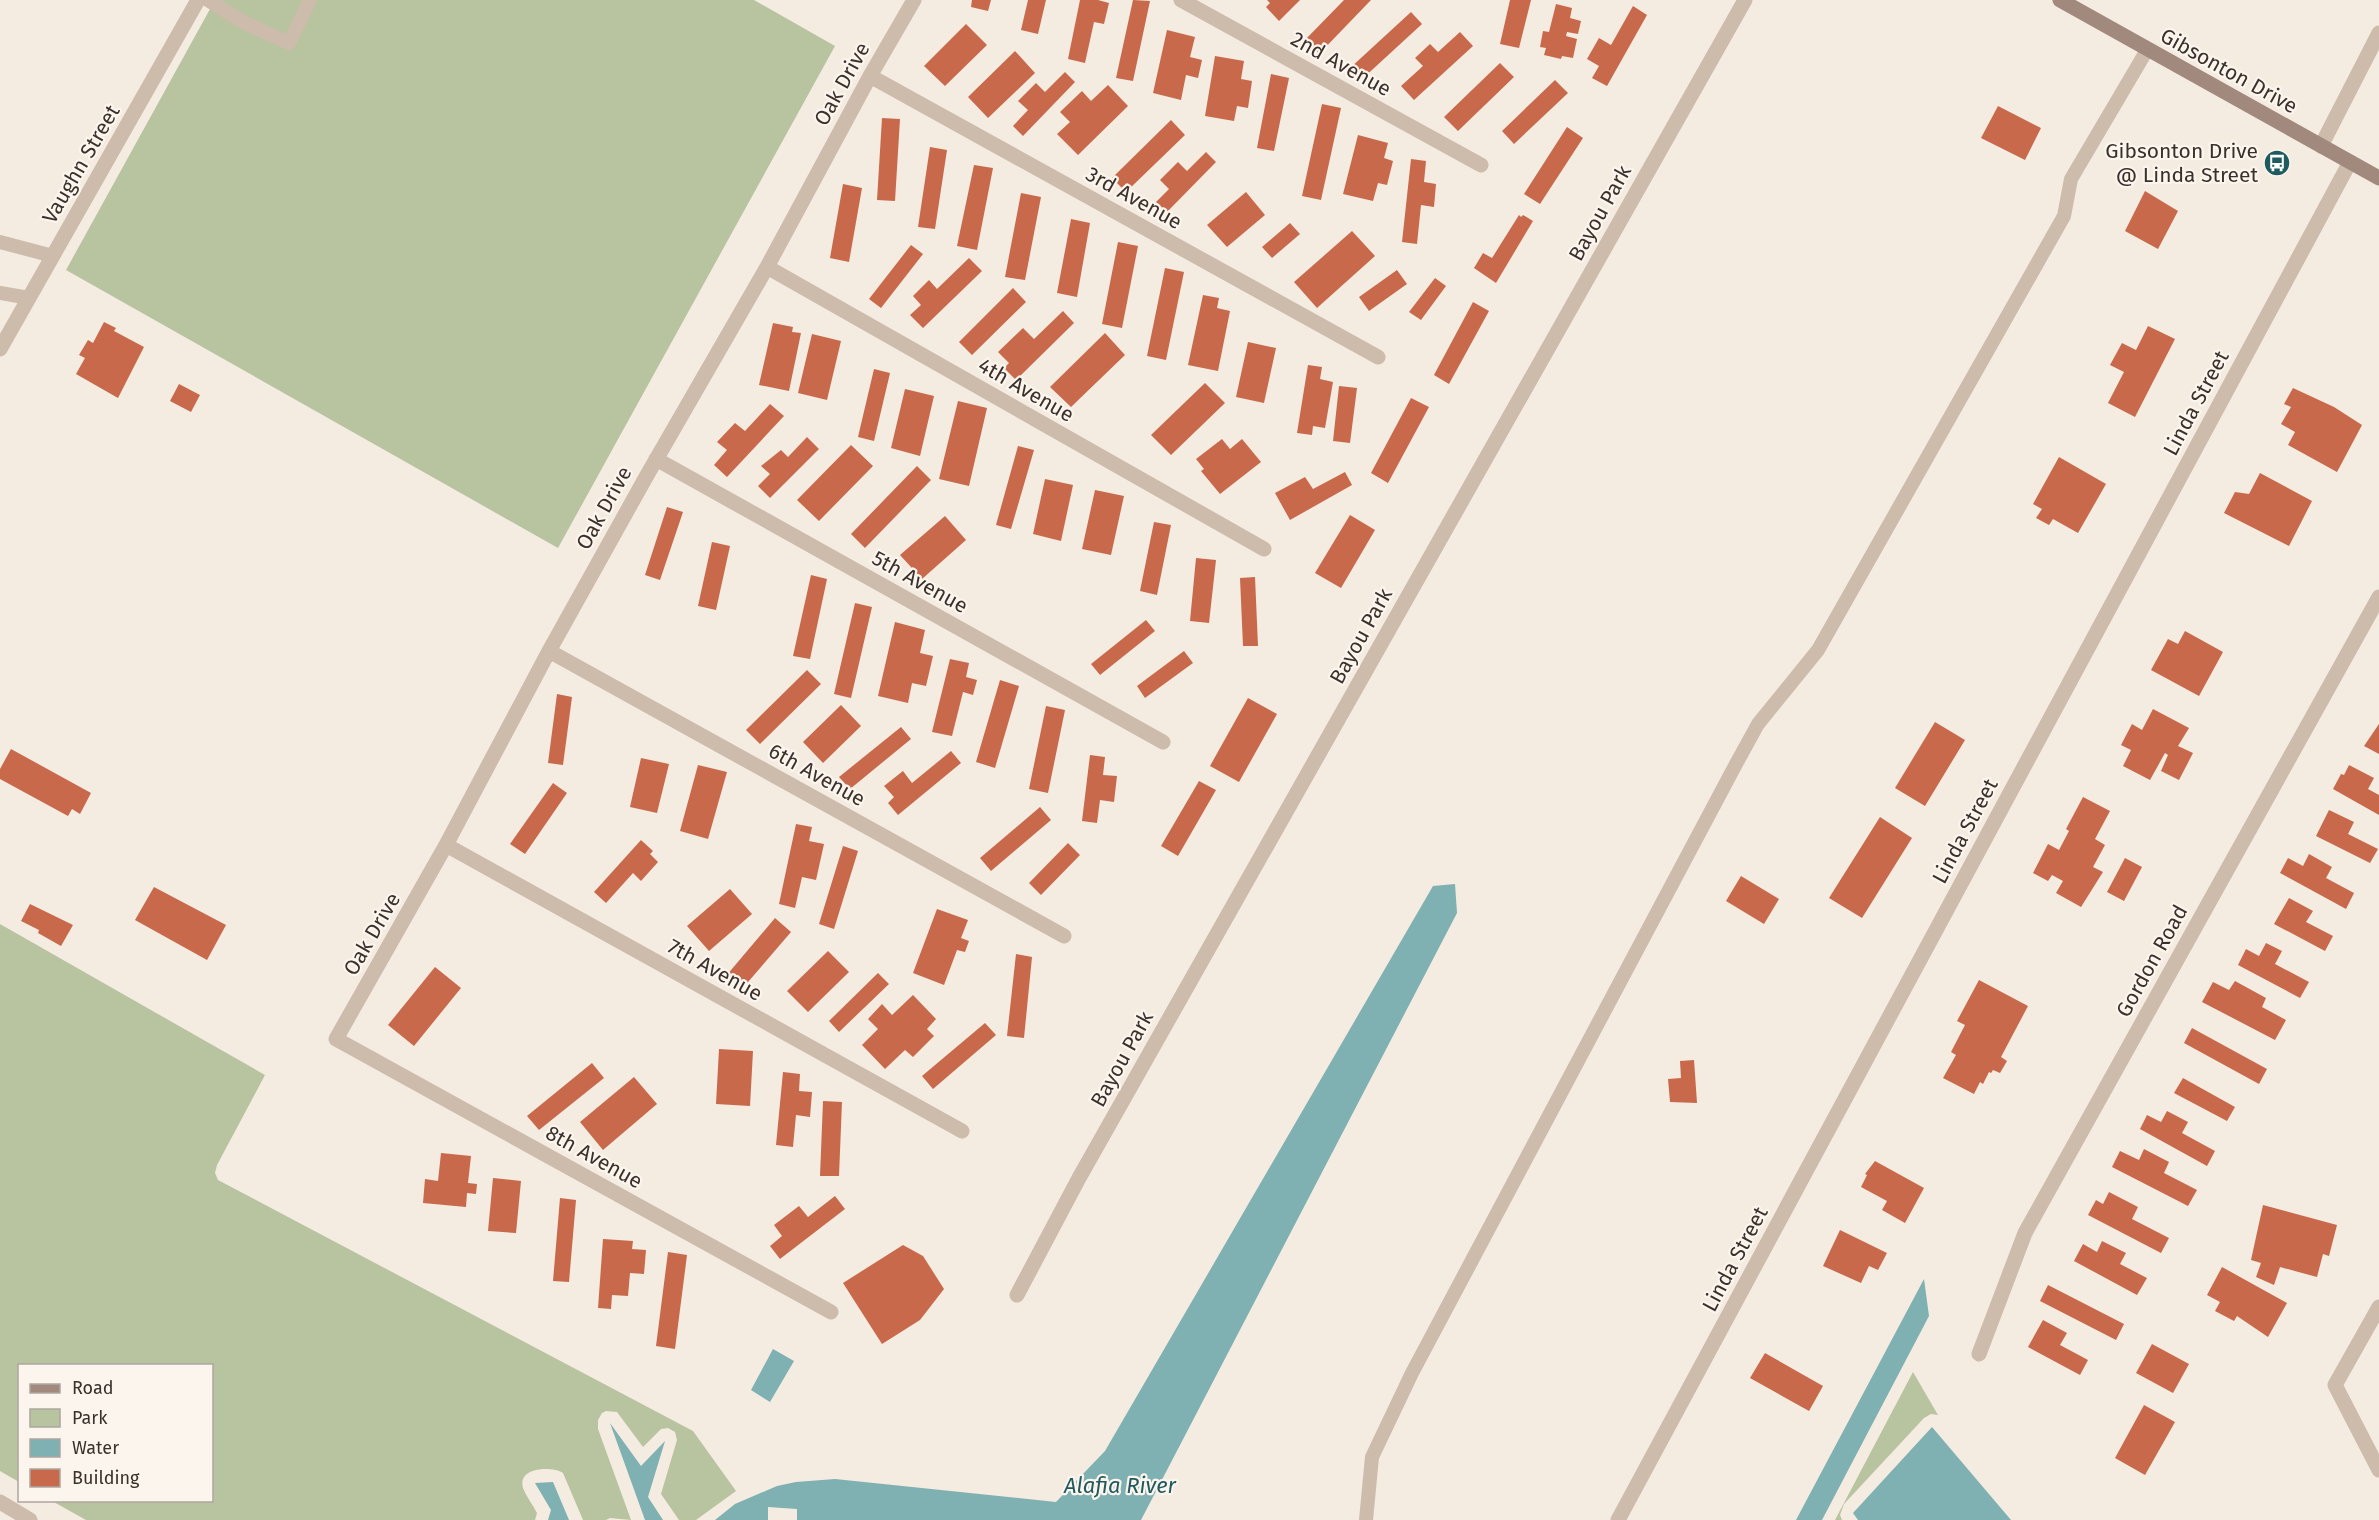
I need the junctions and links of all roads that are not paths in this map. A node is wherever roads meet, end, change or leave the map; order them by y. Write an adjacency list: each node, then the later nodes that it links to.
1 (198, 0): 16 (street, Vaughn Street)
2 (208, 0): 3 (lane)
3 (310, 0)
4 (914, 0): 10 (street, Oak Drive)
5 (1181, 0): 13 (street, 2nd Avenue)
6 (1745, 0): 31 (street, Bayou Park)
7 (2060, 0): 9 (main road, Gibsonton Drive)
8 (2379, 33): 11 (street)
9 (2147, 50): 11 (main road, Gibsonton Drive); 38 (lane)
10 (870, 76): 17 (street, Oak Drive); 21 (street, 3rd Avenue)
11 (2321, 146): 12 (main road, Gibsonton Drive)
12 (2350, 162): 14 (main road, Gibsonton Drive); 39 (street, Linda Street)
13 (1481, 165)
14 (2379, 178)
15 (0, 242): 16 (lane)
16 (53, 256): 19 (street, Vaughn Street)
17 (767, 267): 22 (street, Oak Drive); 23 (street, 4th Avenue)
18 (0, 293): 19 (lane)
19 (29, 298): 20 (street, Vaughn Street)
20 (0, 349)
21 (1378, 357)
22 (656, 459): 25 (street, Oak Drive); 26 (street, 5th Avenue)
23 (1264, 549)
24 (2379, 597): 34 (street, Gordon Road)
25 (549, 651): 27 (street, Oak Drive); 28 (street, 6th Avenue)
26 (1163, 742)
27 (446, 845): 29 (street, Oak Drive); 30 (street, 7th Avenue)
28 (1064, 936)
29 (336, 1039): 33 (street, 8th Avenue)
30 (962, 1131)
31 (1017, 1295)
32 (2379, 1307): 35 (street)
33 (831, 1312)
34 (1979, 1354)
35 (2379, 1470)
36 (0, 1502): 37 (street)
37 (30, 1520)
38 (1366, 1520)
39 (1618, 1520)

